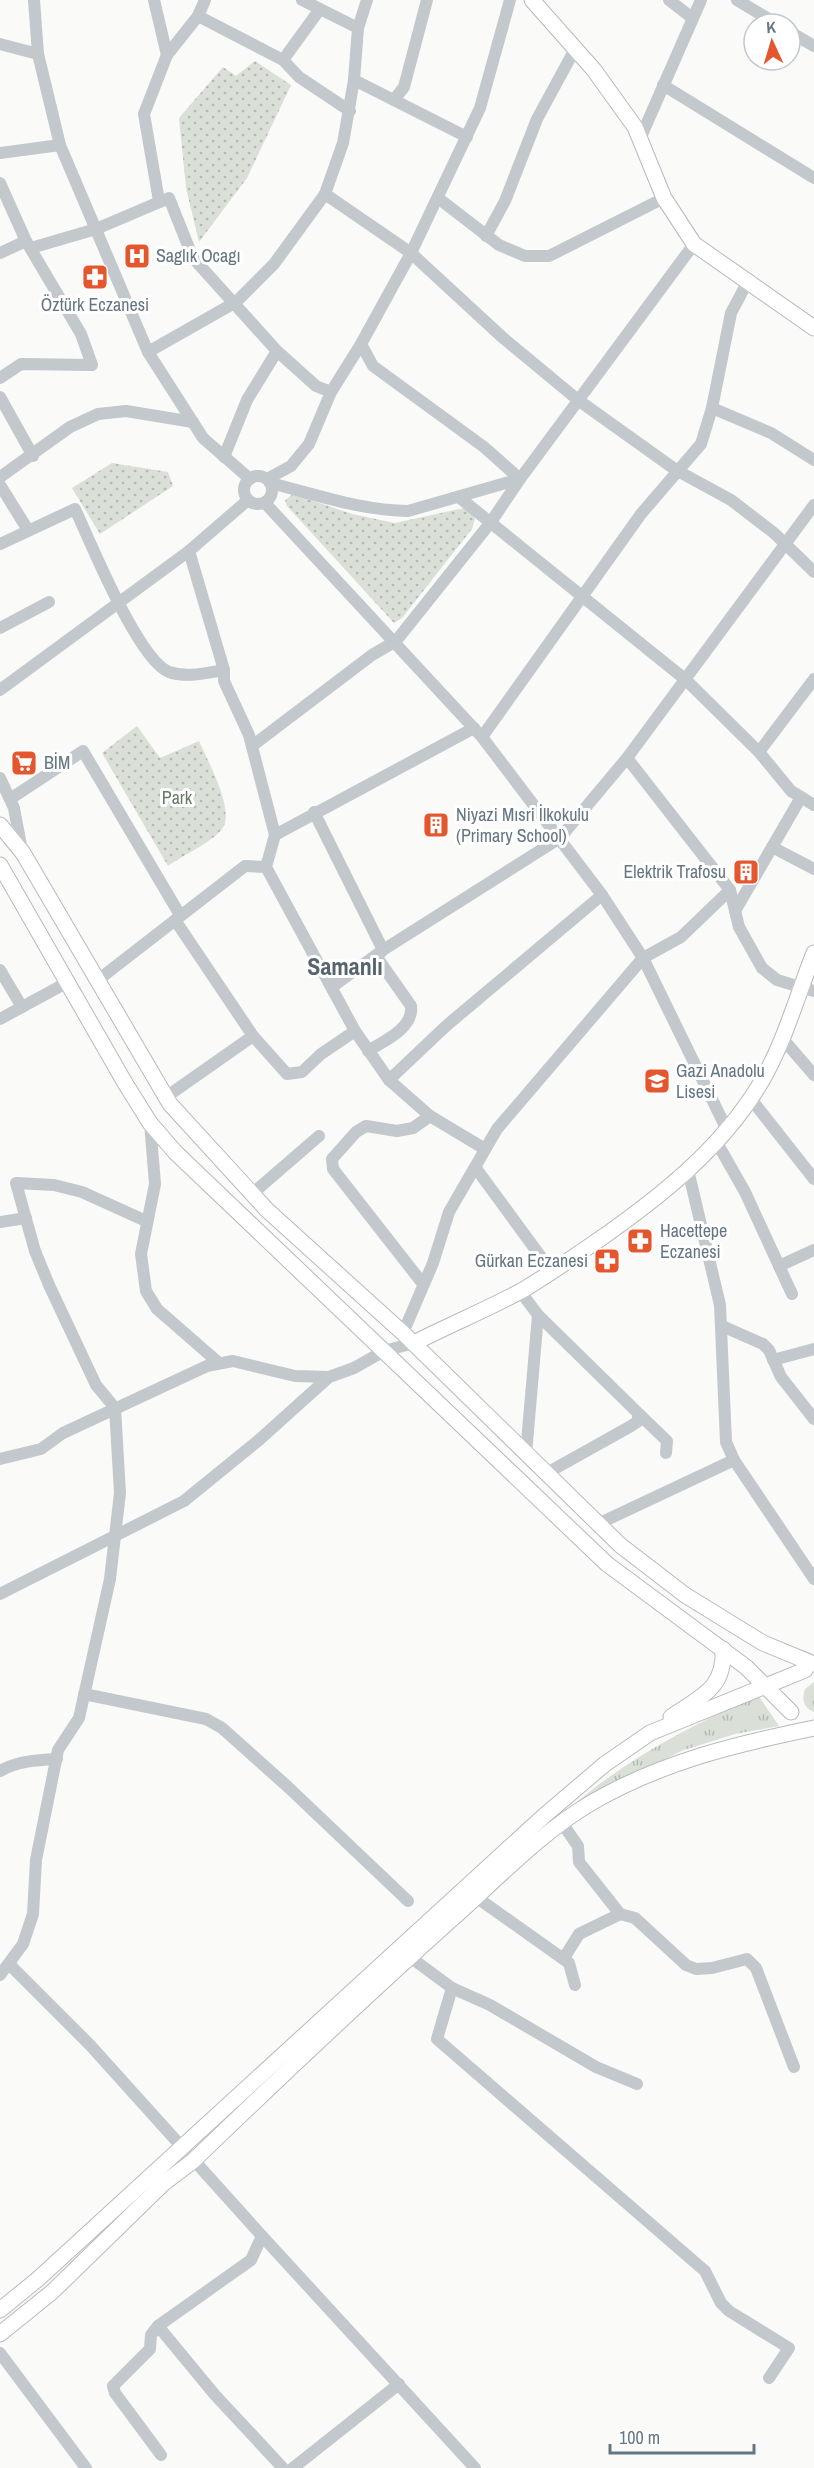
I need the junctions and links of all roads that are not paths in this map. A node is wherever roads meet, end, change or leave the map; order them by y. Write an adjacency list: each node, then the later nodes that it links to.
1 (33, 0): 19 (street)
2 (154, 0): 20 (street)
3 (205, 0): 14 (street)
4 (302, 0): 12 (street)
5 (367, 0): 16 (street)
6 (428, 0): 24 (street)
7 (510, 0): 26 (street)
8 (532, 0): 18 (main road)
9 (669, 0): 15 (street)
10 (700, 0): 15 (street)
11 (737, 0): 13 (street)
12 (321, 9): 16 (street); 21 (street)
13 (757, 12)
14 (198, 16): 20 (street); 21 (street)
15 (691, 17): 23 (street)
16 (358, 28): 22 (street)
17 (0, 44): 19 (street)
18 (575, 49): 27 (main road); 37 (street)
19 (38, 54): 28 (street)
20 (167, 55): 35 (street)
21 (283, 60): 25 (street)
22 (354, 80): 24 (street); 25 (street)
23 (663, 85): 27 (street); 30 (street)
24 (394, 100): 26 (street)
25 (350, 111): 32 (street)
26 (466, 137): 33 (street)
27 (640, 139): 34 (main road)
28 (60, 145): 29 (street); 36 (street)
29 (0, 153)
30 (814, 178)
31 (0, 183): 39 (street)
32 (325, 194): 41 (street); 43 (street)
33 (438, 198): 37 (street); 41 (street)
34 (664, 198): 37 (street); 38 (main road)
35 (159, 201): 36 (street); 43 (street)
36 (96, 229): 39 (street); 47 (street)
37 (486, 236)
38 (694, 244): 42 (main road); 51 (street)
39 (29, 245): 40 (street); 48 (street)
40 (0, 253)
41 (411, 253): 45 (street); 51 (street)
42 (748, 281): 44 (main road); 52 (street)
43 (236, 302): 46 (street); 47 (street)
44 (812, 322)
45 (361, 344): 49 (street); 60 (street)
46 (277, 351): 49 (street); 55 (street)
47 (148, 352): 53 (street)
48 (0, 378)
49 (331, 392): 61 (street)
50 (0, 397): 54 (street)
51 (578, 400): 57 (street); 60 (street)
52 (712, 408): 56 (street); 57 (street)
53 (193, 422): 54 (street); 55 (street)
54 (33, 456): 58 (street)
55 (224, 457): 59 (street)
56 (814, 460)
57 (676, 470): 70 (street); 73 (street)
58 (0, 477)
59 (250, 478): 61 (street); 64 (street)
60 (520, 479): 63 (street); 67 (street)
61 (269, 481): 63 (street); 65 (street)
62 (0, 485): 68 (street)
63 (460, 498): 67 (street)
64 (248, 500): 65 (street); 71 (street)
65 (266, 502): 77 (street)
66 (814, 505): 70 (street)
67 (490, 522): 73 (street); 77 (street)
68 (28, 530): 69 (street); 74 (street)
69 (0, 544)
70 (785, 544): 72 (street); 80 (street)
71 (189, 550): 74 (street); 78 (street)
72 (814, 572)
73 (584, 597): 80 (street); 82 (street)
74 (118, 600): 78 (street); 81 (street)
75 (49, 602): 76 (street)
76 (0, 628)
77 (396, 641): 82 (street); 83 (street)
78 (224, 670): 83 (street)
79 (814, 679): 84 (street)
80 (686, 680): 84 (street); 85 (street)
81 (0, 690)
82 (478, 732): 90 (street); 93 (street)
83 (252, 746): 92 (street)
84 (759, 752): 88 (street)
85 (627, 759): 93 (street); 99 (street)
86 (0, 778): 87 (street)
87 (10, 799): 95 (street); 102 (street)
88 (800, 799): 89 (street); 94 (street)
89 (814, 806)
90 (314, 812): 92 (street); 103 (street)
91 (0, 825): 95 (main road)
92 (275, 835): 97 (street)
93 (560, 838): 100 (street); 103 (street)
94 (772, 847): 98 (street); 101 (street)
95 (23, 853): 107 (main road)
96 (0, 866): 108 (main road)
97 (266, 867): 102 (street); 109 (street)
98 (814, 869)
99 (730, 890): 101 (street); 105 (street)
100 (602, 895): 105 (street); 118 (street)
101 (735, 911): 110 (street)
102 (177, 918): 107 (street); 114 (street)
103 (380, 953): 109 (street); 116 (street)
104 (814, 953): 110 (main road)
105 (643, 958): 123 (street); 126 (street)
106 (0, 970): 111 (street)
107 (98, 980): 119 (main road)
108 (68, 982): 111 (street); 122 (main road)
109 (332, 987): 113 (street)
110 (808, 989): 115 (main road)
111 (22, 1007): 112 (street)
112 (0, 1018)
113 (355, 1030): 114 (street); 116 (street)
114 (253, 1036): 119 (street)
115 (782, 1038): 117 (street); 120 (main road)
116 (368, 1051): 118 (street)
117 (814, 1075)
118 (389, 1080): 121 (street)
119 (166, 1097): 130 (main road)
120 (751, 1099): 123 (main road); 129 (street)
121 (430, 1116): 126 (street); 137 (street)
122 (150, 1123): 132 (street); 144 (main road)
123 (726, 1128): 125 (main road)
124 (319, 1136): 130 (street)
125 (716, 1141): 128 (main road); 135 (street)
126 (485, 1149): 127 (street)
127 (474, 1167): 136 (street); 137 (street)
128 (688, 1170): 136 (main road); 141 (street)
129 (814, 1179)
130 (252, 1194): 142 (main road)
131 (26, 1218): 132 (street); 133 (street); 148 (street)
132 (146, 1221): 146 (street)
133 (0, 1222)
134 (814, 1250): 135 (street)
135 (778, 1266): 139 (street)
136 (552, 1272): 138 (main road)
137 (423, 1284): 142 (street)
138 (520, 1291): 140 (street); 142 (main road)
139 (792, 1294)
140 (538, 1315): 149 (street); 152 (street)
141 (722, 1326): 145 (street); 154 (street)
142 (408, 1338): 144 (street); 152 (main road)
143 (814, 1349): 145 (street)
144 (384, 1351): 147 (street); 161 (main road)
145 (773, 1360): 150 (street)
146 (219, 1363): 147 (street); 148 (street)
147 (329, 1377): 157 (street)
148 (115, 1408): 153 (street); 157 (street)
149 (639, 1414): 151 (street); 155 (street)
150 (814, 1419)
151 (666, 1453)
152 (526, 1454): 155 (main road)
153 (0, 1459)
154 (734, 1460): 156 (street); 158 (street)
155 (547, 1473): 156 (main road)
156 (598, 1524): 160 (main road)
157 (115, 1536): 159 (street); 165 (street)
158 (814, 1579)
159 (0, 1594)
160 (763, 1643): 162 (main road); 163 (main road)
161 (723, 1649): 164 (main road); 168 (main road)
162 (814, 1653)
163 (811, 1667): 164 (main road); 166 (main road)
164 (766, 1684): 166 (main road); 168 (main road)
165 (84, 1694): 169 (street); 173 (street)
166 (792, 1712): 167 (main road)
167 (814, 1727): 171 (main road)
168 (650, 1733): 183 (main road)
169 (57, 1759): 170 (street); 177 (street)
170 (0, 1771)
171 (562, 1823): 172 (main road); 174 (street)
172 (476, 1898): 175 (main road); 176 (street)
173 (408, 1900)
174 (620, 1914): 176 (street); 181 (street)
175 (410, 1957): 180 (street); 184 (main road)
176 (564, 1958): 179 (street)
177 (10, 1965): 178 (street); 183 (street)
178 (0, 1974)
179 (575, 1985)
180 (452, 1988): 182 (street); 190 (street)
181 (794, 2067)
182 (637, 2084)
183 (182, 2147): 184 (street); 186 (main road)
184 (193, 2161): 185 (street); 188 (main road)
185 (262, 2236): 187 (street); 191 (street)
186 (0, 2310)
187 (158, 2326): 192 (street); 194 (street)
188 (0, 2334)
189 (0, 2353): 193 (street)
190 (770, 2378)
191 (399, 2384): 195 (street); 196 (street)
192 (161, 2455)
193 (86, 2468)
194 (283, 2468)
195 (293, 2468)
196 (475, 2468)

